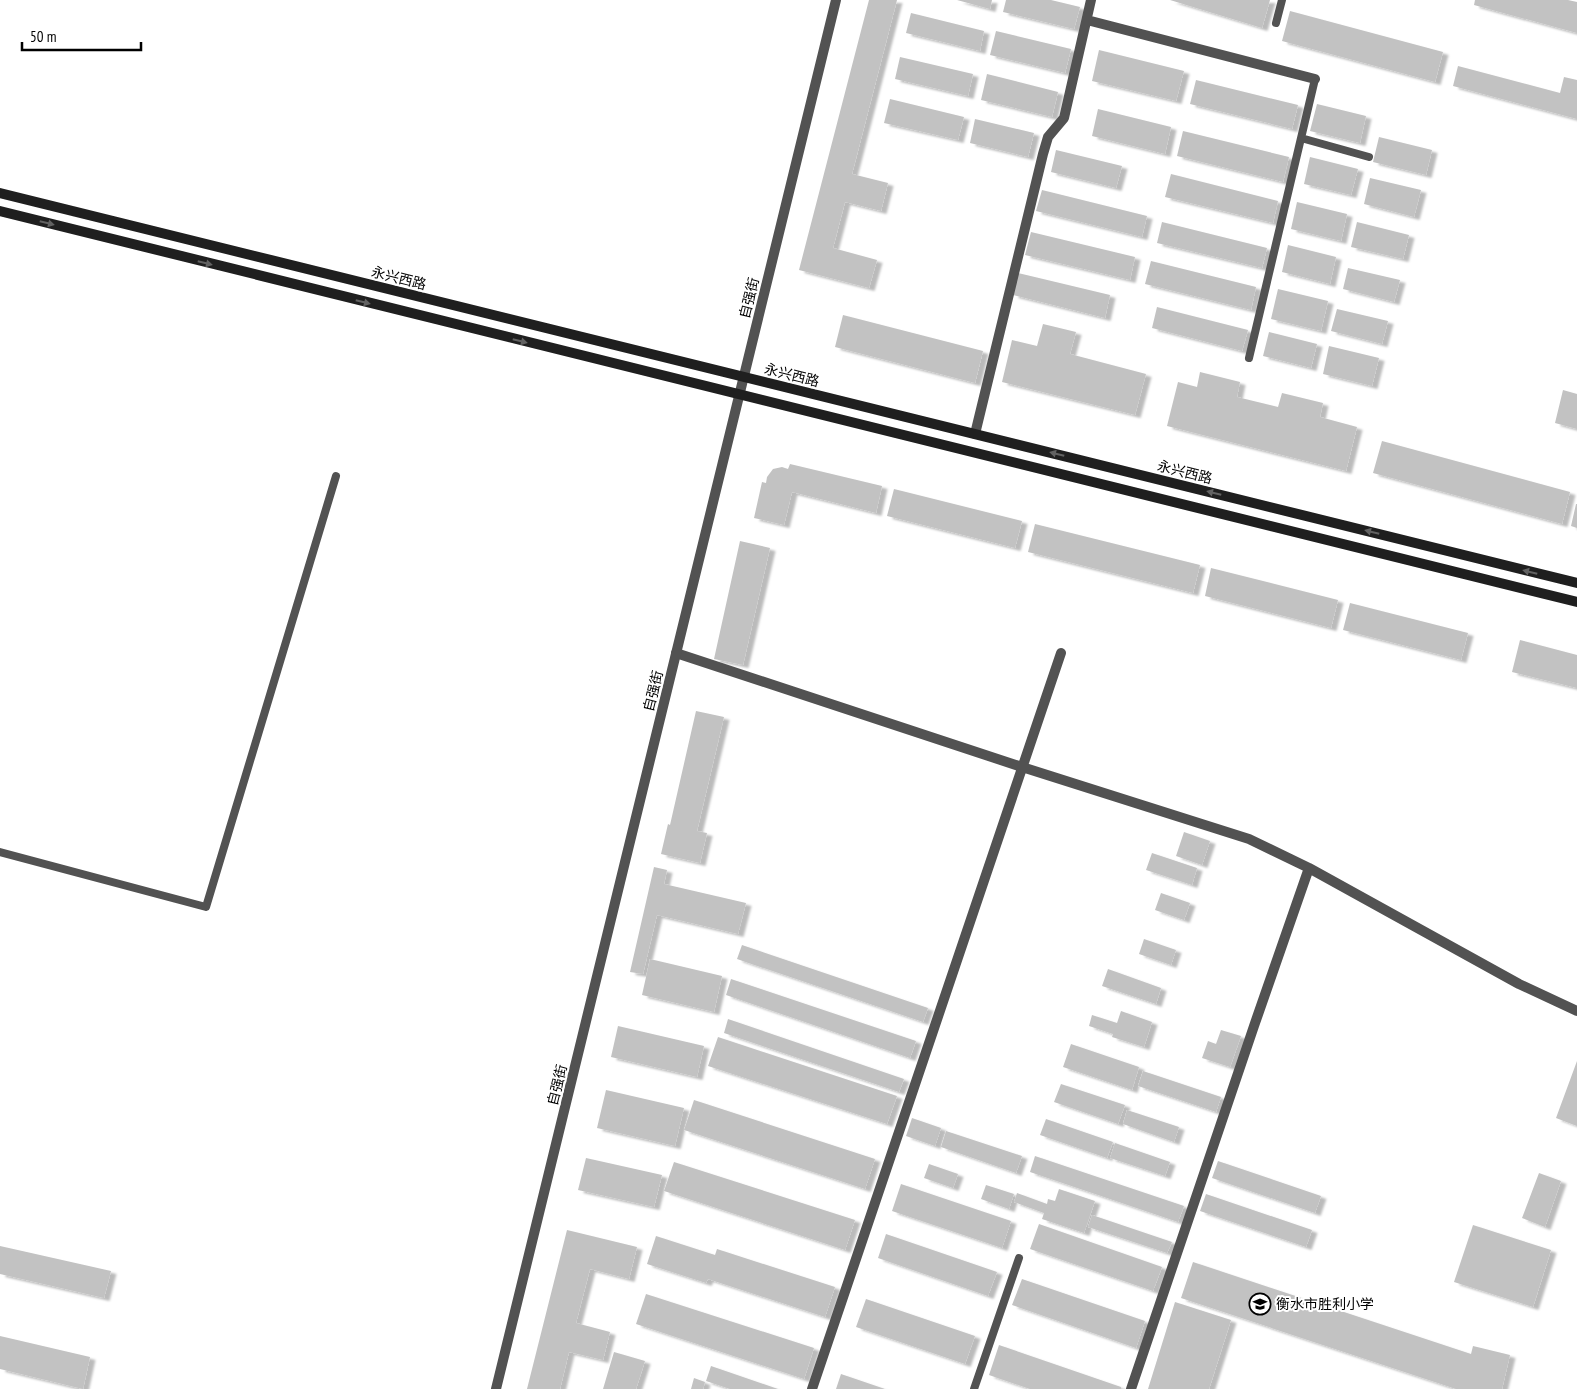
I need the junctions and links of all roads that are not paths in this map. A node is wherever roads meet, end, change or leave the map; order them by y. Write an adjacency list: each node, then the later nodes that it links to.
1 (836, 0): 12 (street, 自强街)
2 (1091, 0): 4 (street)
3 (1282, 0): 5 (lane)
4 (1087, 20): 6 (street); 14 (street)
5 (1276, 23)
6 (1315, 79): 7 (lane)
7 (1301, 138): 8 (lane); 11 (lane)
8 (1370, 157)
9 (0, 193): 12 (main road, 永兴西路)
10 (0, 212): 13 (main road, one-way to 13)
11 (1249, 358)
12 (744, 377): 13 (street, 自强街); 14 (main road, 永兴西路)
13 (739, 395): 17 (main road); 18 (street, 自强街)
14 (975, 434): 16 (main road, 永兴西路, one-way to 14)
15 (336, 476): 21 (lane)
16 (1577, 583)
17 (1577, 602)
18 (676, 653): 20 (street); 25 (street, 自强街)
19 (1061, 653): 20 (street)
20 (1022, 767): 22 (street); 26 (street)
21 (0, 852)
22 (1309, 868): 23 (street); 28 (street)
23 (1577, 1011)
24 (1019, 1258): 27 (lane)
25 (496, 1389)
26 (812, 1389)
27 (974, 1389)
28 (1131, 1389)

